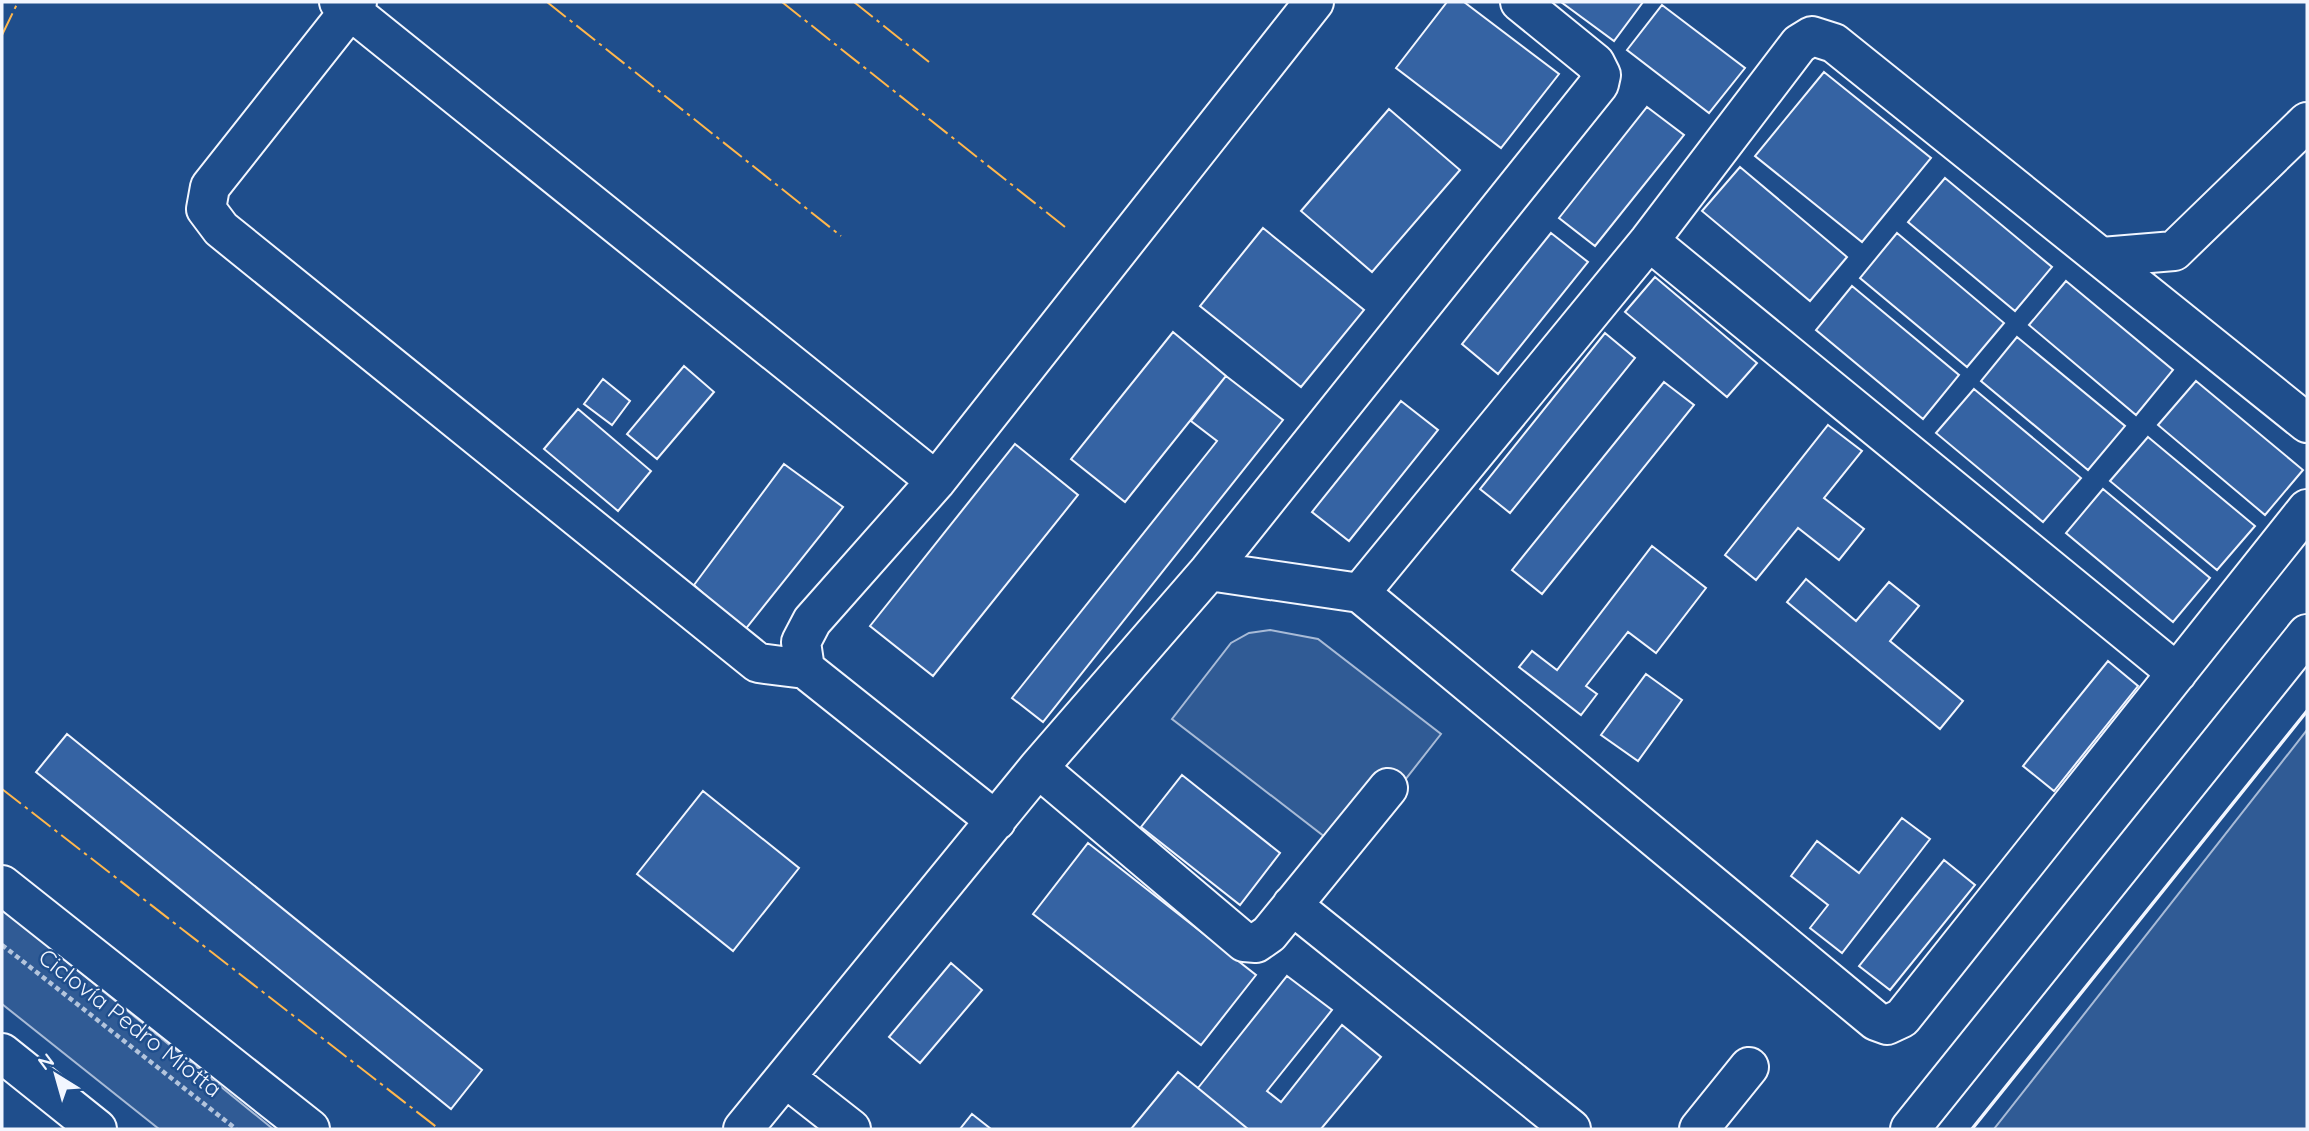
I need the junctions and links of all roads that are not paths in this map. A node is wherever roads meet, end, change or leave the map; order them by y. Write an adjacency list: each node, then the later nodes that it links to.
1 (1314, 2): 10 (street)
2 (1520, 2): 12 (street)
3 (349, 5): 10 (street); 15 (street)
4 (2307, 122): 6 (street)
5 (1649, 241): 7 (street); 13 (street); 16 (street)
6 (2174, 250): 7 (street); 8 (street)
7 (2102, 257): 8 (street)
8 (2183, 323): 9 (street)
9 (2307, 423)
10 (936, 481): 15 (street)
11 (2307, 509): 16 (street)
12 (1209, 571): 13 (street); 17 (street)
13 (1360, 593): 16 (street)
14 (2307, 634): 31 (street)
15 (805, 669): 19 (street)
16 (2177, 673)
17 (1038, 768): 19 (street); 21 (street)
18 (1388, 788): 21 (street)
19 (996, 821): 24 (street)
20 (2, 885): 26 (street)
21 (1293, 905): 29 (street)
22 (2, 1053): 25 (street)
23 (1749, 1067): 30 (street)
24 (786, 1078): 27 (street); 28 (street)
25 (97, 1129)
26 (310, 1129)
27 (743, 1129)
28 (852, 1129)
29 (1571, 1129)
30 (1699, 1129)
31 (1910, 1129)

